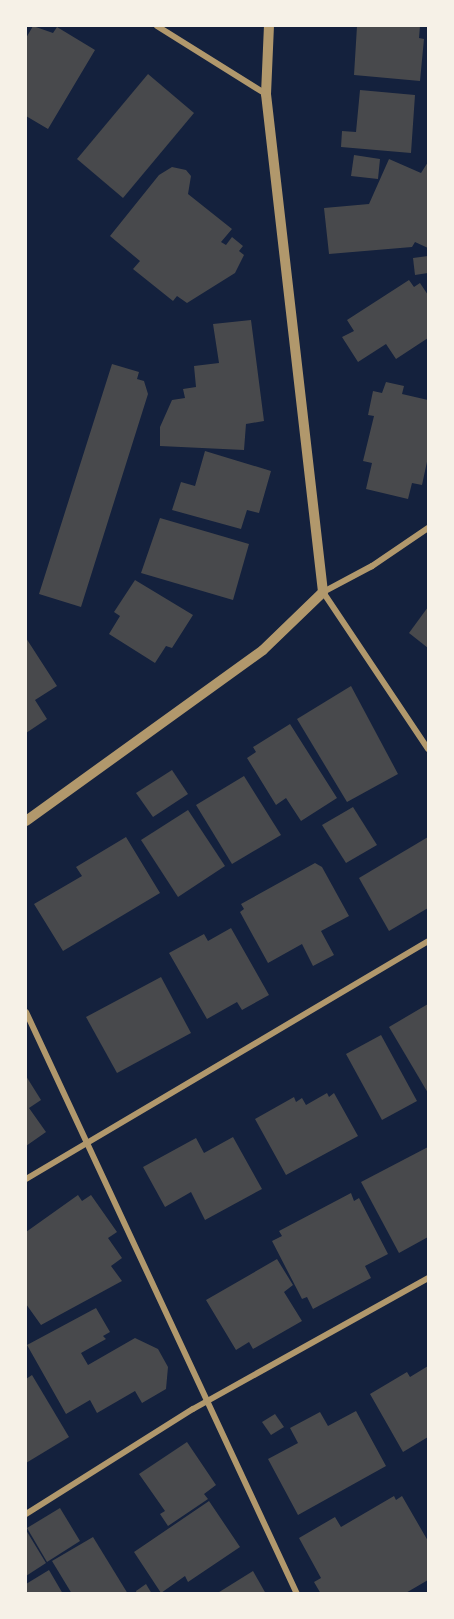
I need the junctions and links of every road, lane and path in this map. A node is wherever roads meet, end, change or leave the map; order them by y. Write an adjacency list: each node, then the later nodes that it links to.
1 (157, 26): 3 (street)
2 (269, 26): 3 (street)
3 (266, 94): 5 (street)
4 (429, 528): 5 (street)
5 (323, 592): 6 (street); 7 (street)
6 (429, 749)
7 (26, 822)
8 (429, 941): 10 (street)
9 (26, 1012): 10 (street)
10 (86, 1142): 11 (street); 13 (street)
11 (26, 1179)
12 (429, 1278): 13 (street)
13 (207, 1401): 14 (street); 15 (street)
14 (26, 1514)
15 (297, 1593)

